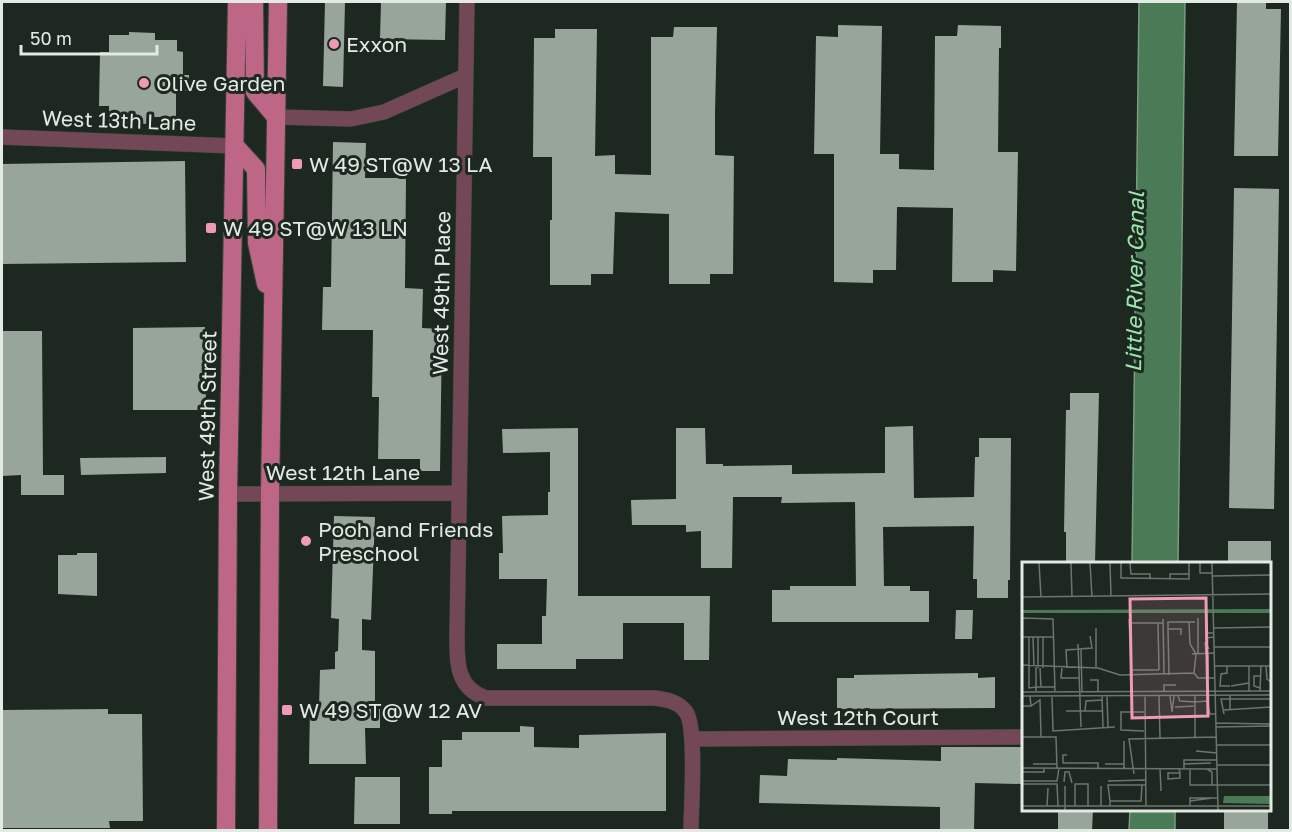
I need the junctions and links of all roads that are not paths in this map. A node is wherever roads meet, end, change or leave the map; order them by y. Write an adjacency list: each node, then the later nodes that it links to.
1 (237, 2): 8 (main road, West 49th Street)
2 (254, 2): 6 (main road)
3 (278, 2): 6 (main road)
4 (467, 2): 5 (street, West 49th Place)
5 (465, 76): 6 (street); 10 (street, West 49th Place)
6 (276, 117): 9 (main road)
7 (2, 137): 8 (street, West 13th Lane)
8 (235, 146): 9 (main road); 11 (main road, West 49th Street)
9 (273, 315): 12 (main road)
10 (459, 493): 12 (street, West 12th Lane); 14 (street, West 49th Place)
11 (228, 494): 12 (street, West 12th Lane); 15 (main road, West 49th Street)
12 (270, 494): 16 (main road)
13 (1022, 737): 14 (street, West 12th Court)
14 (693, 739): 17 (street)
15 (226, 831)
16 (268, 831)
17 (690, 831)

